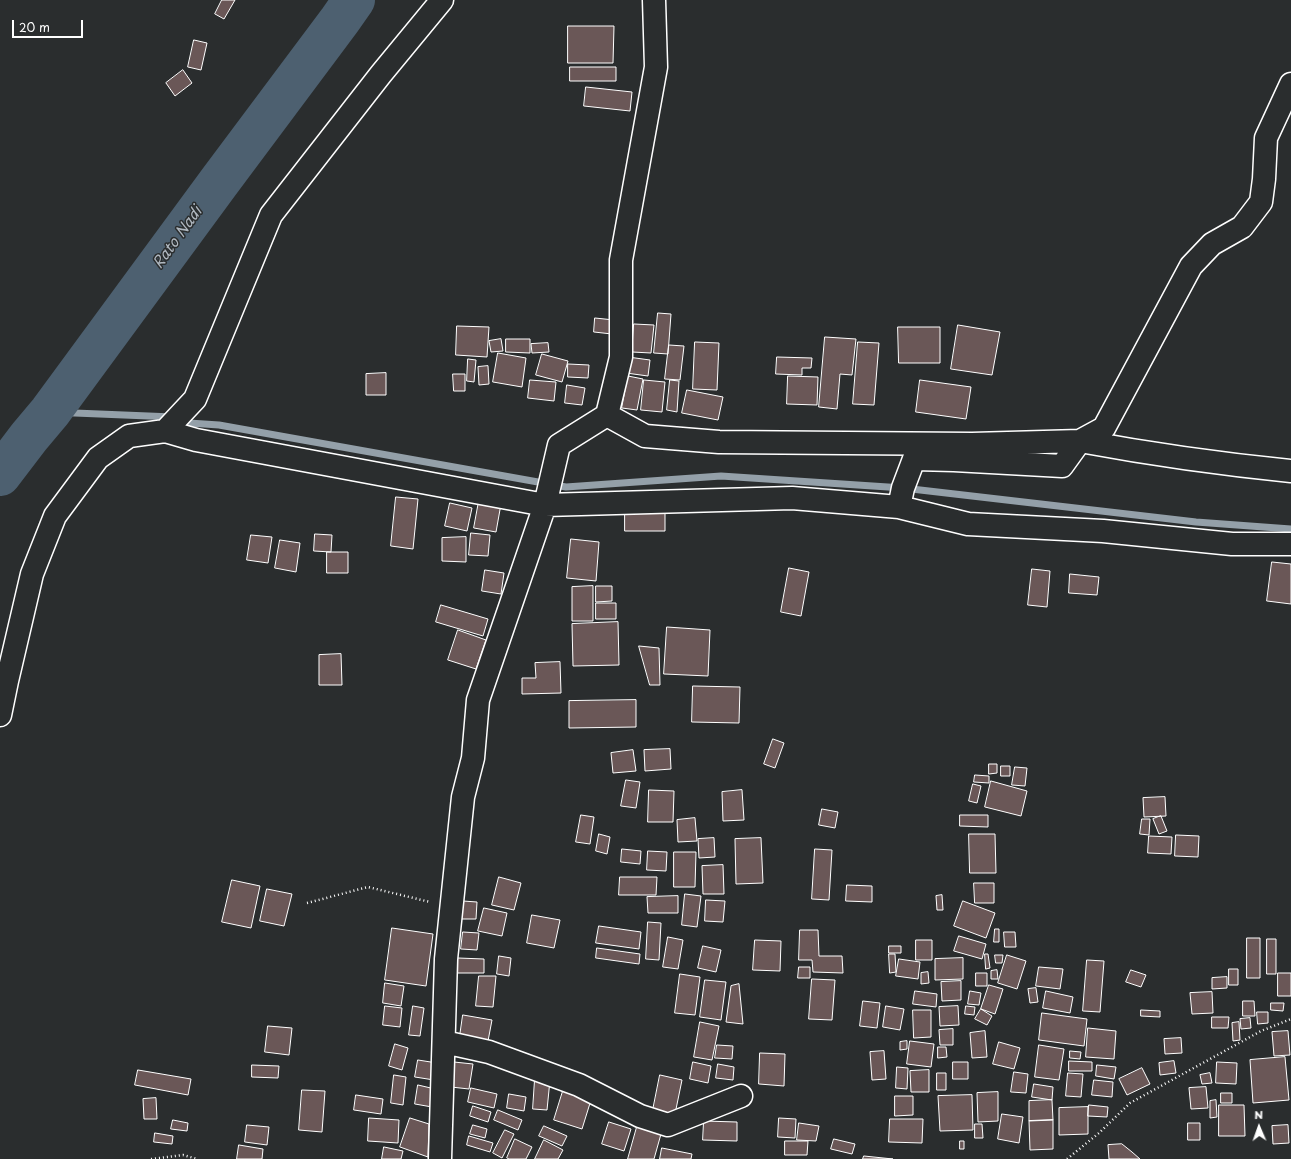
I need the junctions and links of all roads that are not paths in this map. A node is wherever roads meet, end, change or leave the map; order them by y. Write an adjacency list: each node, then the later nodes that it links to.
1 (442, 0): 5 (street)
2 (654, 0): 4 (street)
3 (1291, 84): 6 (street)
4 (606, 415): 6 (street); 8 (street)
5 (165, 431): 8 (street); 11 (street)
6 (1080, 442): 7 (street); 9 (street)
7 (1291, 471)
8 (545, 505): 9 (street); 12 (street)
9 (899, 507): 10 (street)
10 (1291, 544)
11 (0, 715)
12 (444, 1042): 13 (street); 14 (street)
13 (741, 1096)
14 (440, 1159)

